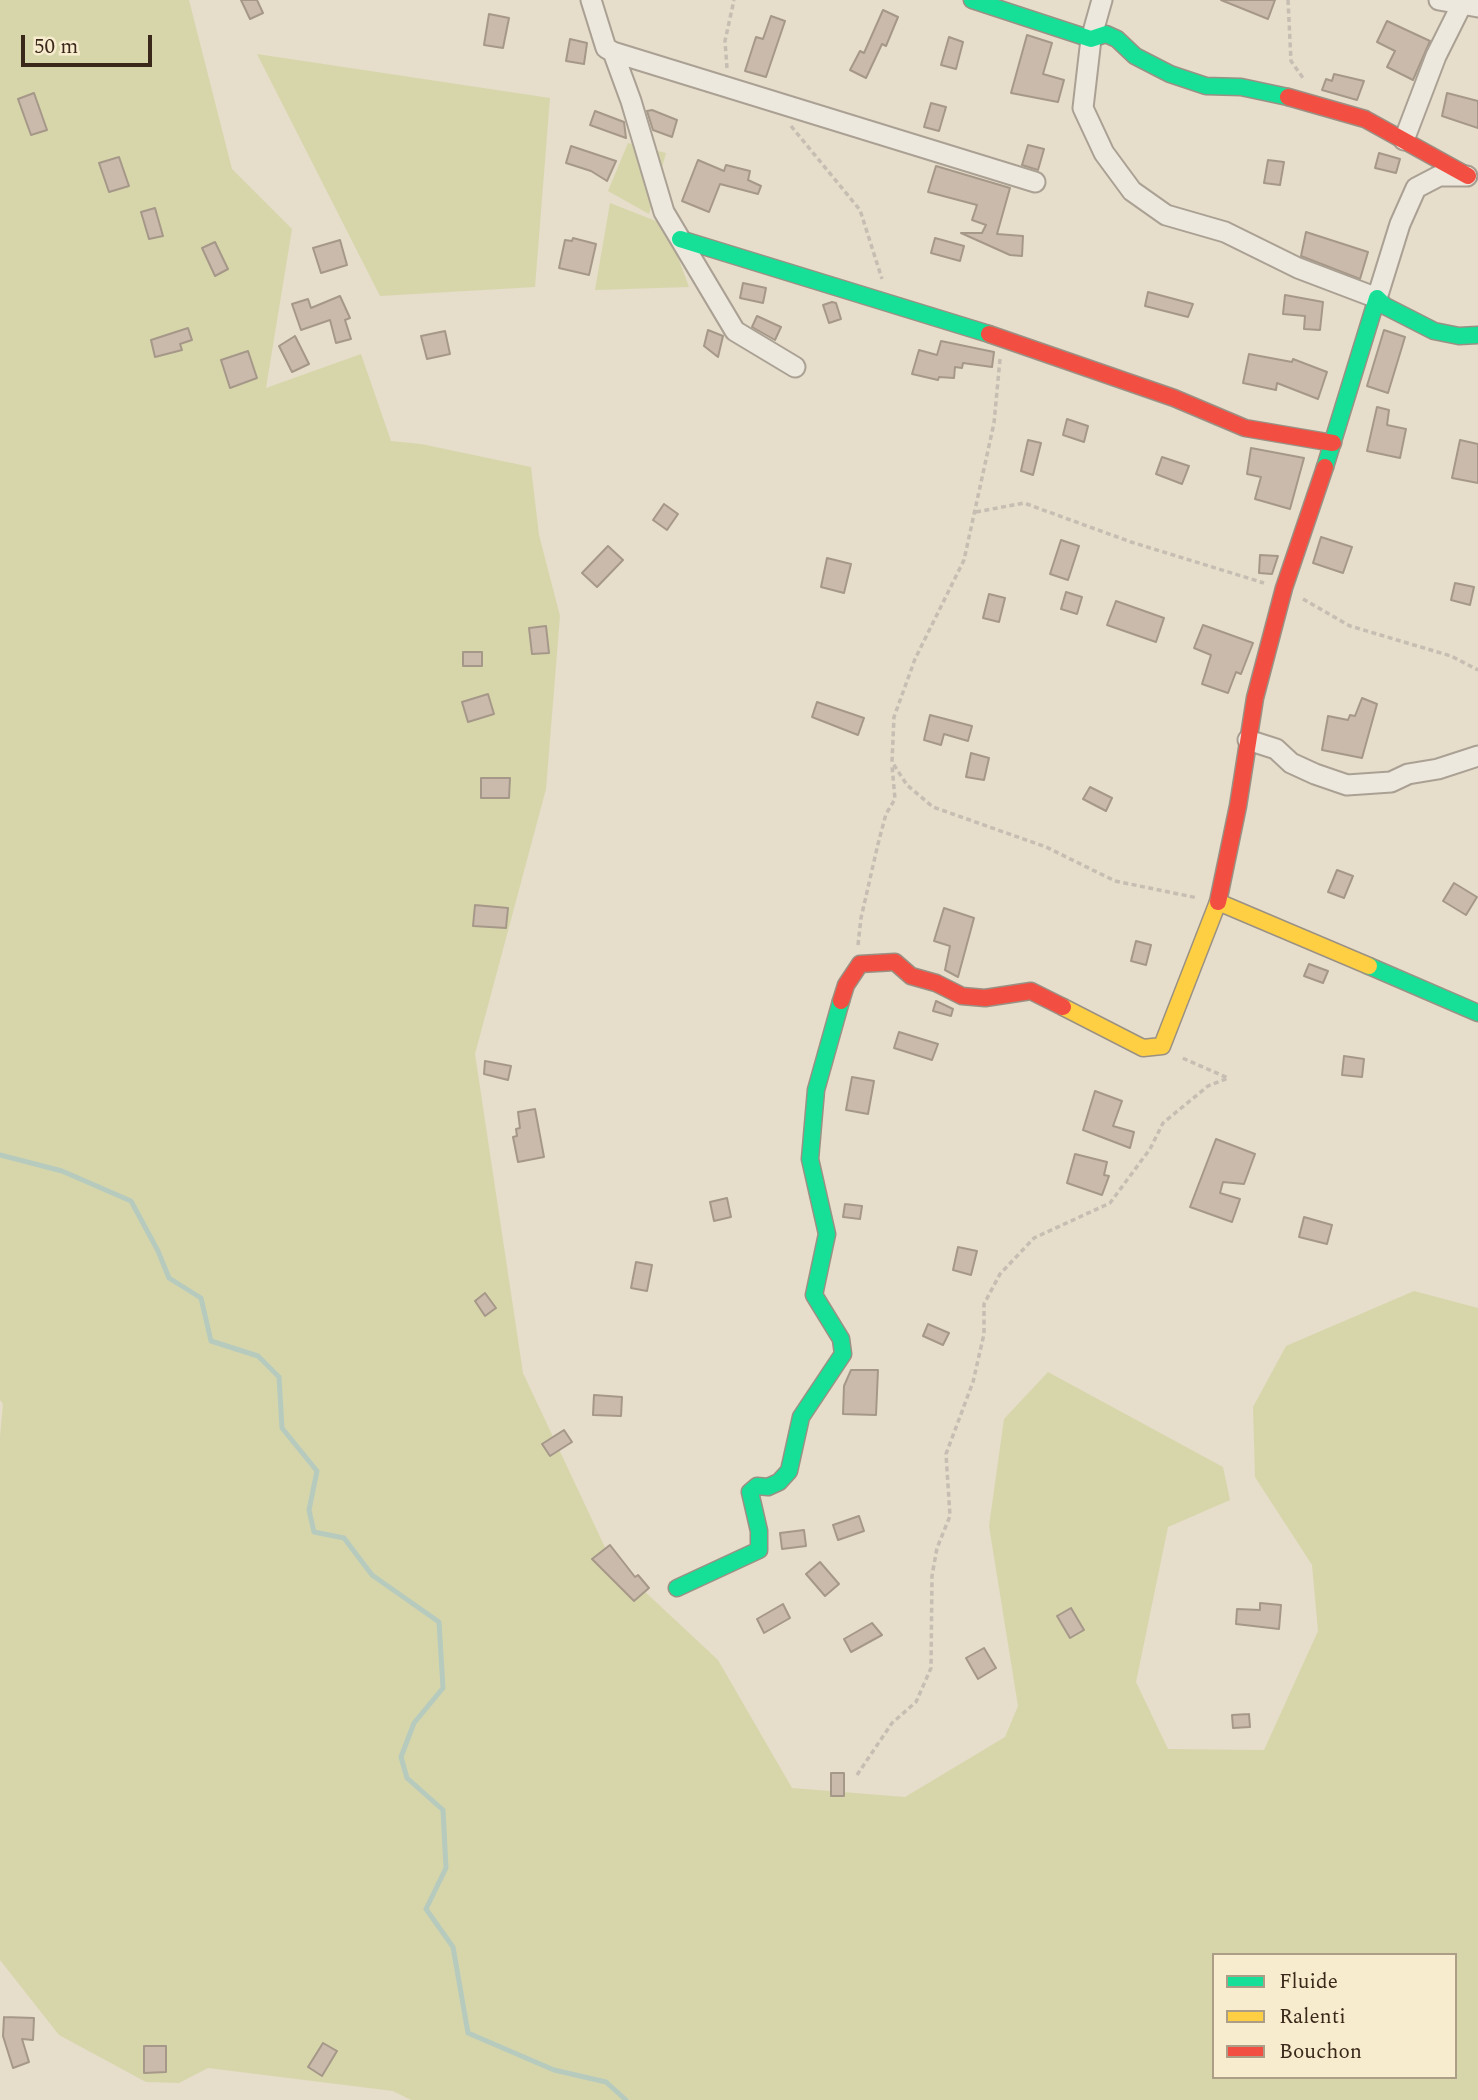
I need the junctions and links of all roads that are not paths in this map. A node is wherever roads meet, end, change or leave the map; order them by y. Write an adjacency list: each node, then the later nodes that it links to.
1 (591, 0): 7 (street)
2 (972, 0): 6 (street)
3 (1102, 0): 6 (street)
4 (1439, 0): 5 (street)
5 (1468, 4): 8 (street)
6 (1091, 39): 8 (street); 12 (street)
7 (613, 52): 10 (street); 11 (street)
8 (1404, 140): 9 (street)
9 (1473, 178): 12 (street)
10 (1035, 182)
11 (680, 239): 14 (street); 15 (street)
12 (1377, 298): 13 (street); 15 (street)
13 (1478, 334)
14 (795, 367)
15 (1333, 443): 16 (street)
16 (1248, 740): 17 (street); 18 (street)
17 (1478, 756)
18 (1218, 902): 19 (street); 20 (street)
19 (1478, 1013)
20 (677, 1588)

